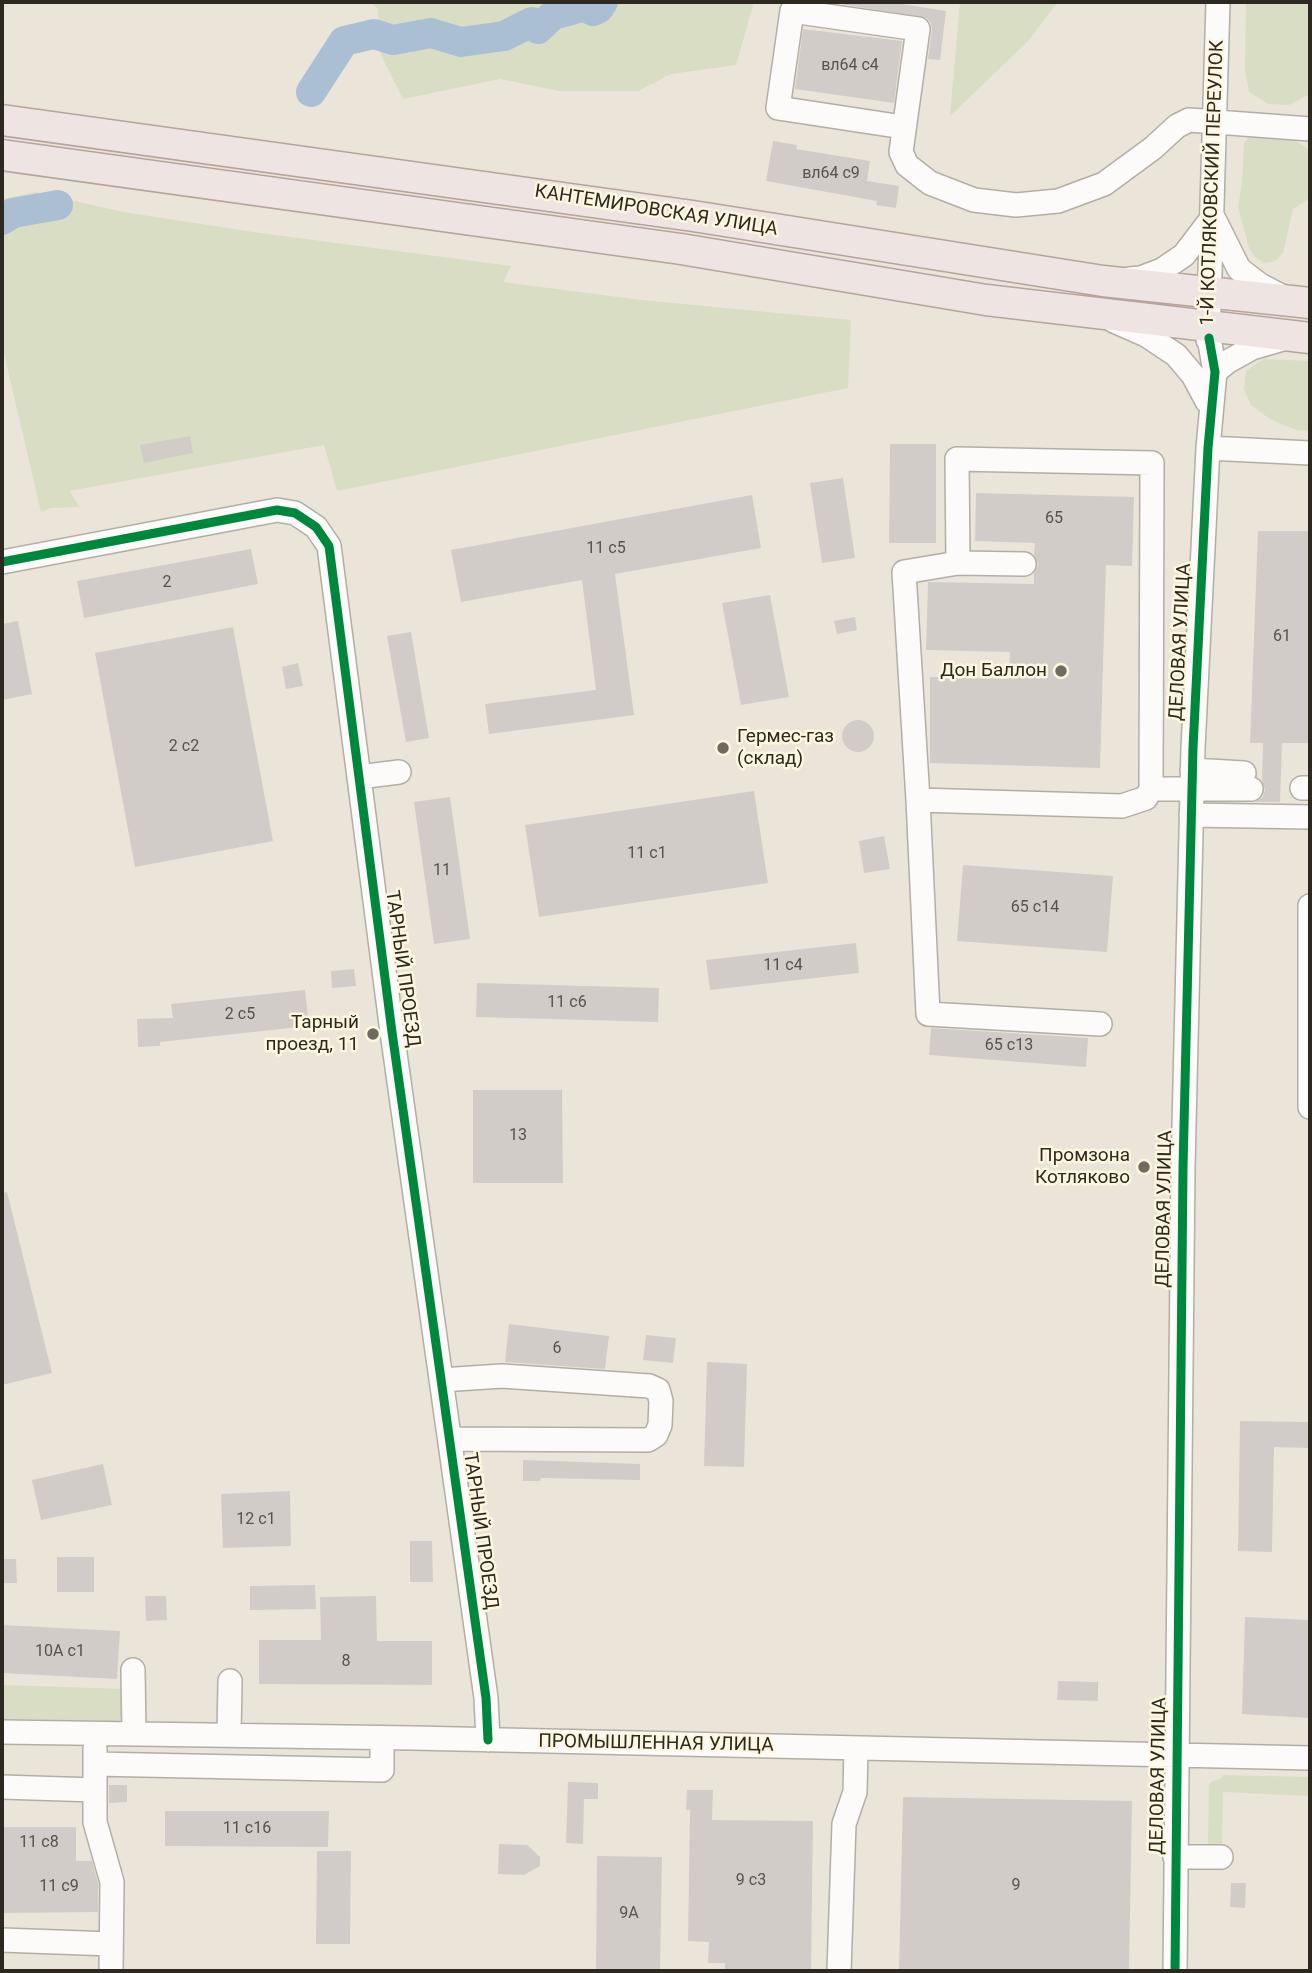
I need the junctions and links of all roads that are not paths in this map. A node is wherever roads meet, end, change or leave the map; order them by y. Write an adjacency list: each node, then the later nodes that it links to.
1 (1218, 2): 3 (street, 1-Й КОТЛЯКОВСКИЙ ПЕРЕУЛОК)
2 (2, 120): 8 (main road, КАНТЕМИРОВСКАЯ УЛИЦА)
3 (1215, 120): 4 (street); 5 (street); 7 (street, 1-Й КОТЛЯКОВСКИЙ ПЕРЕУЛОК)
4 (903, 127): 4 (street)
5 (1310, 129)
6 (2, 155): 11 (main road, КАНТЕМИРОВСКАЯ УЛИЦА)
7 (1213, 217): 8 (street); 9 (street, 1-Й КОТЛЯКОВСКИЙ ПЕРЕУЛОК); 10 (street)
8 (1102, 281): 9 (main road, КАНТЕМИРОВСКАЯ УЛИЦА)
9 (1210, 294): 10 (main road, КАНТЕМИРОВСКАЯ УЛИЦА); 12 (street, 1-Й КОТЛЯКОВСКИЙ ПЕРЕУЛОК)
10 (1301, 302)
11 (1097, 314): 12 (main road, КАНТЕМИРОВСКАЯ УЛИЦА); 15 (street)
12 (1209, 333): 13 (main road, КАНТЕМИРОВСКАЯ УЛИЦА); 14 (street); 15 (street, 1-Й КОТЛЯКОВСКИЙ ПЕРЕУЛОК)
13 (1302, 337): 14 (street)
14 (1215, 372): 16 (street)
15 (1207, 401): 16 (street, 1-Й КОТЛЯКОВСКИЙ ПЕРЕУЛОК)
16 (1208, 448): 17 (street); 23 (street, ДЕЛОВАЯ УЛИЦА)
17 (1310, 453)
18 (2, 562): 22 (street, ТАРНЫЙ ПРОЕЗД)
19 (958, 563): 20 (street); 25 (street); 26 (street)
20 (1024, 564)
21 (399, 772): 22 (street)
22 (359, 776): 32 (street, ТАРНЫЙ ПРОЕЗД)
23 (1192, 779): 24 (street); 25 (street); 27 (street, ДЕЛОВАЯ УЛИЦА)
24 (1247, 781)
25 (1151, 789): 26 (street)
26 (918, 800): 30 (street)
27 (1191, 815): 28 (street); 43 (street, ДЕЛОВАЯ УЛИЦА)
28 (1310, 817)
29 (1310, 906): 31 (street)
30 (1100, 1024)
31 (1310, 1107)
32 (441, 1380): 33 (street, ТАРНЫЙ ПРОЕЗД); 33 (street)
33 (450, 1439): 41 (street, ТАРНЫЙ ПРОЕЗД)
34 (133, 1670): 38 (street)
35 (230, 1681): 39 (street)
36 (2, 1732): 37 (street, ПРОМЫШЛЕННАЯ УЛИЦА)
37 (95, 1733): 38 (street, ПРОМЫШЛЕННАЯ УЛИЦА); 45 (street)
38 (134, 1734): 39 (street, ПРОМЫШЛЕННАЯ УЛИЦА)
39 (229, 1735): 40 (street, ПРОМЫШЛЕННАЯ УЛИЦА)
40 (382, 1738): 41 (street, ПРОМЫШЛЕННАЯ УЛИЦА); 45 (street)
41 (488, 1740): 42 (street, ПРОМЫШЛЕННАЯ УЛИЦА)
42 (856, 1748): 43 (street, ПРОМЫШЛЕННАЯ УЛИЦА); 53 (street)
43 (1177, 1755): 44 (street, ПРОМЫШЛЕННАЯ УЛИЦА); 48 (street, ДЕЛОВАЯ УЛИЦА)
44 (1310, 1758)
45 (95, 1763): 47 (street)
46 (2, 1787): 47 (street)
47 (95, 1790): 51 (street)
48 (1175, 1857): 49 (street); 54 (street, ДЕЛОВАЯ УЛИЦА)
49 (1222, 1857)
50 (2, 1940): 51 (street)
51 (111, 1944): 52 (street)
52 (111, 1971)
53 (839, 1971)
54 (1175, 1971)

